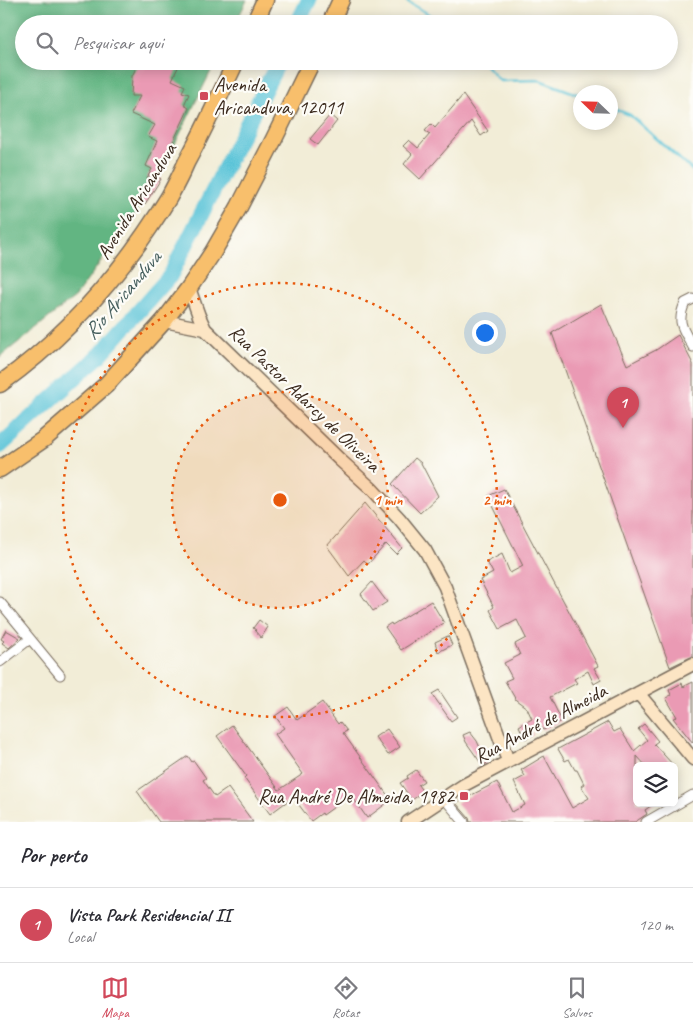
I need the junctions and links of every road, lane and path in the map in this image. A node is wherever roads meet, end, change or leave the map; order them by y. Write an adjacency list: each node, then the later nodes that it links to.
1 (265, 0): 3 (highway)
2 (341, 0): 4 (highway)
3 (258, 15)
4 (334, 15)
5 (232, 70): 12 (highway, Avenida Aricanduva)
6 (308, 70): 7 (highway)
7 (189, 288): 9 (highway); 10 (street, Rua Pastor Adarcy de Oliveira)
8 (693, 299): 11 (street)
9 (164, 321): 10 (street, Rua Pastor Adarcy de Oliveira); 13 (highway)
10 (205, 329): 21 (street, Rua Pastor Adarcy de Oliveira)
11 (693, 347)
12 (0, 384)
13 (0, 468)
14 (0, 602): 15 (street)
15 (30, 639): 16 (street); 18 (street)
16 (0, 662)
17 (693, 664): 19 (street, Rua André de Almeida)
18 (60, 675)
19 (638, 693): 20 (street); 21 (street, Rua André de Almeida)
20 (693, 759)
21 (508, 761): 23 (street, Rua André de Almeida)
22 (693, 795): 26 (street)
23 (443, 798): 24 (street, Rua André de Almeida); 25 (street)
24 (408, 822)
25 (464, 822)
26 (646, 822)

